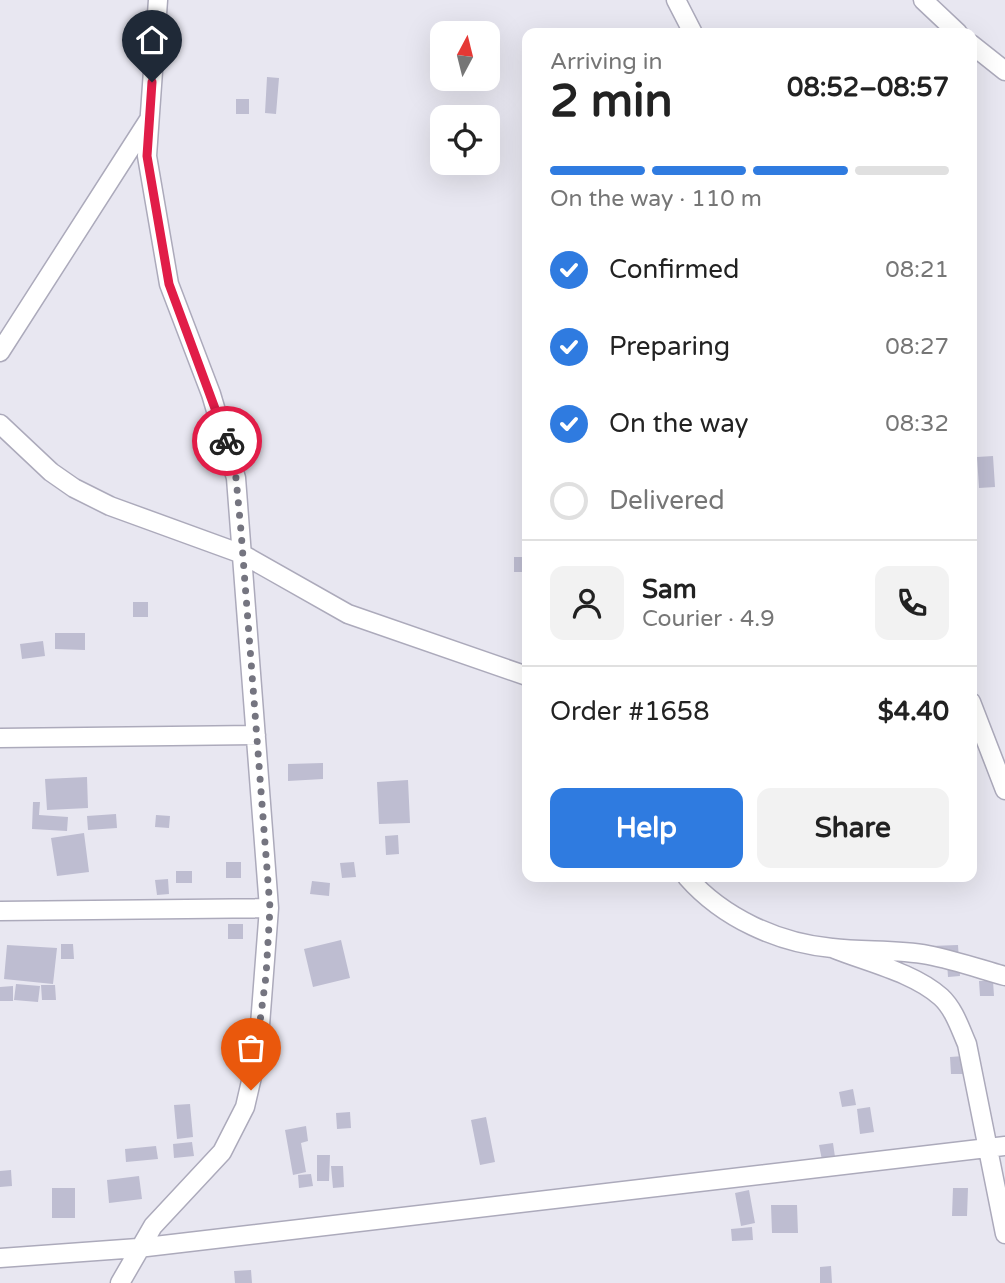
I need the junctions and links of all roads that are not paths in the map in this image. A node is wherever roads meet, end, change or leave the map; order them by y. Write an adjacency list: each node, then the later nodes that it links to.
1 (158, 0): 8 (street)
2 (676, 0): 4 (street)
3 (923, 0): 5 (street)
4 (690, 28)
5 (953, 28)
6 (977, 49): 7 (street)
7 (1005, 71)
8 (150, 118): 9 (street); 11 (street)
9 (0, 352)
10 (0, 425): 11 (street)
11 (243, 554): 12 (street); 14 (street)
12 (522, 674)
13 (977, 718): 16 (street)
14 (256, 735): 15 (street); 18 (street)
15 (0, 738)
16 (1005, 790)
17 (691, 882): 20 (street)
18 (270, 908): 19 (street); 24 (street)
19 (0, 911)
20 (832, 948): 21 (street); 22 (street)
21 (1005, 976)
22 (997, 1147): 23 (street); 24 (street)
23 (1005, 1234)
24 (138, 1248): 25 (street); 26 (street)
25 (0, 1258)
26 (120, 1283)

